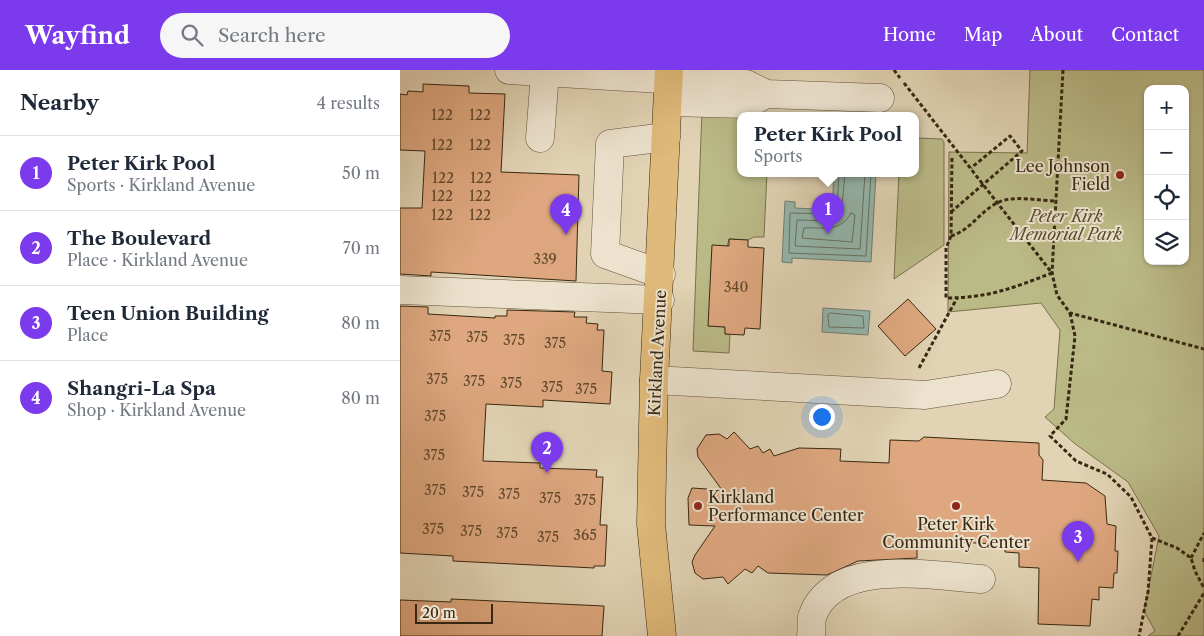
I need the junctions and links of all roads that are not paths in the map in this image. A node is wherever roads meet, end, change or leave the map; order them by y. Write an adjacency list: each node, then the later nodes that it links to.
1 (508, 70): 2 (lane)
2 (545, 73): 4 (lane); 7 (lane)
3 (767, 82): 4 (lane); 5 (lane)
4 (668, 84): 6 (main road, Kirkland Avenue)
5 (880, 98)
6 (666, 137): 8 (main road, Kirkland Avenue); 8 (lane)
7 (540, 138)
8 (660, 287): 9 (lane); 10 (main road, Kirkland Avenue)
9 (400, 290)
10 (654, 380): 11 (lane); 13 (main road, Kirkland Avenue)
11 (997, 384)
12 (982, 579): 14 (lane)
13 (662, 636)
14 (811, 636)

